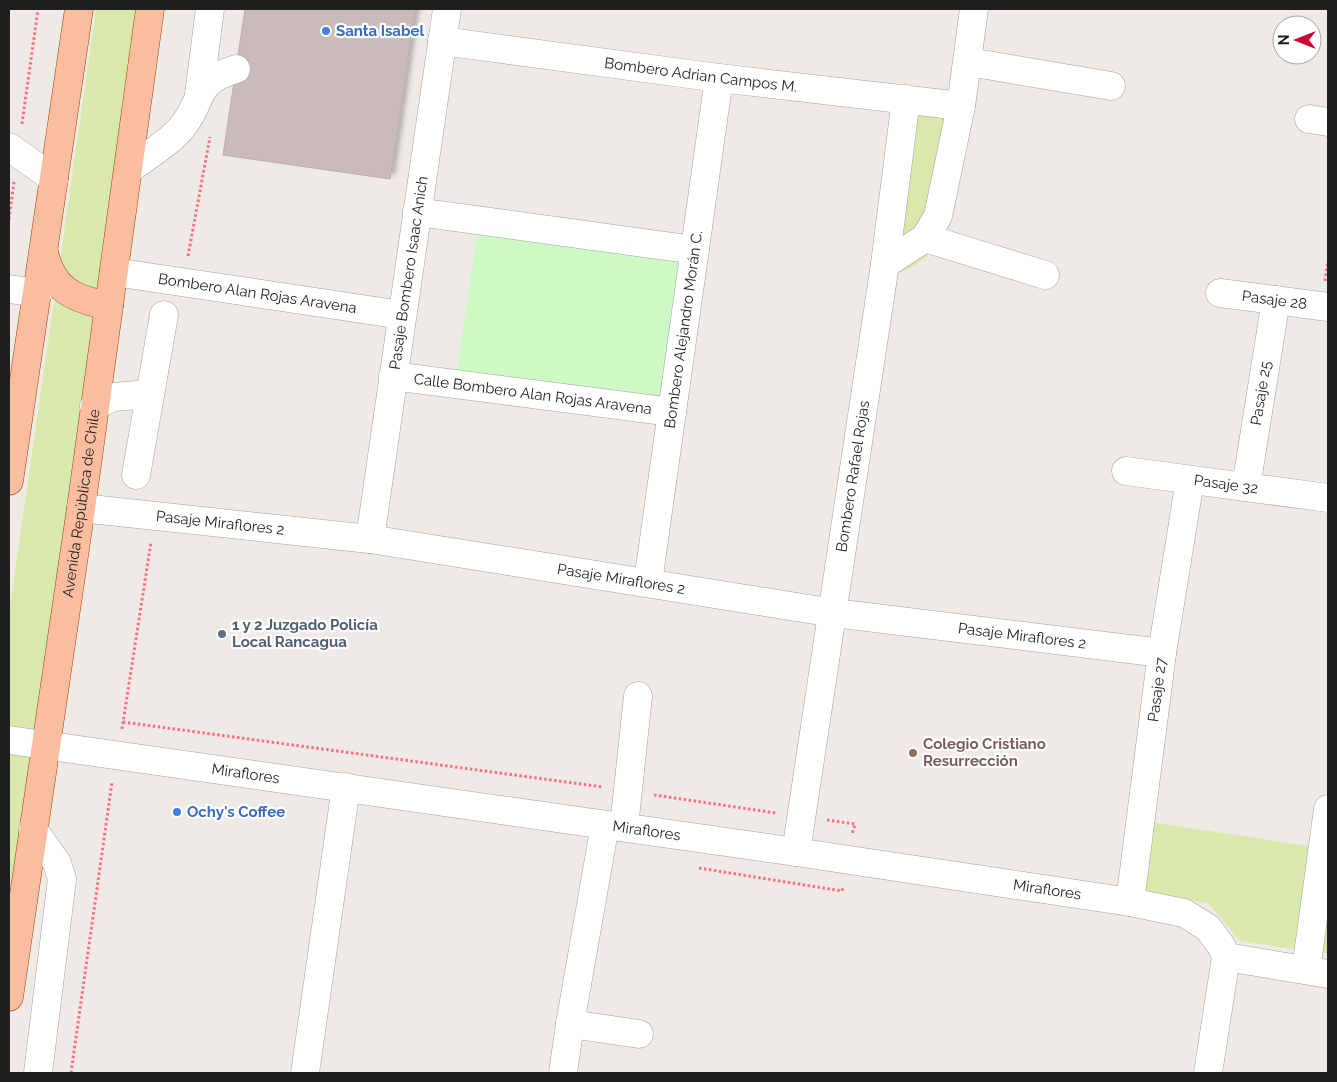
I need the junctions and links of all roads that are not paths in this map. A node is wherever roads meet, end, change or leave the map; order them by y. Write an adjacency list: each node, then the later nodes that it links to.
1 (79, 9): 16 (main road)
2 (150, 9): 15 (main road, Avenida República de Chile)
3 (210, 9): 11 (street)
4 (447, 9): 6 (street, Pasaje Bombero Isaac Anich)
5 (974, 9): 7 (street)
6 (442, 40): 9 (street, Bombero Adrian Campos M.); 17 (street, Pasaje Bombero Isaac Anich)
7 (969, 62): 10 (street); 13 (street)
8 (236, 69): 11 (street)
9 (719, 78): 12 (street, Bombero Adrian Campos M.); 20 (street, Bombero Alejandro Morán C.)
10 (1111, 86)
11 (198, 94): 15 (street)
12 (906, 99): 13 (street, Bombero Adrian Campos M.); 21 (street, Bombero Rafael Rojas)
13 (961, 106): 18 (street)
14 (13, 151): 16 (street)
15 (128, 170): 22 (main road, Avenida República de Chile)
16 (54, 179): 19 (main road)
17 (417, 212): 20 (street); 31 (street, Pasaje Bombero Isaac Anich)
18 (925, 238): 21 (street); 23 (street)
19 (43, 250): 25 (main road); 28 (main road)
20 (695, 250): 36 (street, Bombero Alejandro Morán C.)
21 (885, 264): 46 (street, Bombero Rafael Rojas)
22 (114, 272): 28 (main road, Avenida República de Chile); 31 (street, Bombero Alan Rojas Aravena)
23 (1045, 275)
24 (9, 290): 25 (street)
25 (38, 293): 40 (main road)
26 (1220, 293): 27 (street, Pasaje 28)
27 (1276, 300): 29 (street, Pasaje 28); 41 (street, Pasaje 25)
28 (109, 306): 32 (main road, Avenida República de Chile)
29 (1328, 307)
30 (164, 315): 34 (street)
31 (402, 315): 33 (street, Pasaje Bombero Isaac Anich)
32 (100, 364): 34 (street); 35 (main road, Avenida República de Chile)
33 (393, 376): 36 (street, Calle Bombero Alan Rojas Aravena); 44 (street, Pasaje Bombero Isaac Anich)
34 (150, 392): 35 (street); 38 (street)
35 (94, 406): 43 (main road, Avenida República de Chile)
36 (672, 412): 45 (street, Bombero Alejandro Morán C.)
37 (1126, 471): 39 (street, Pasaje 32)
38 (136, 475)
39 (1190, 480): 41 (street, Pasaje 32); 47 (street, Pasaje 27)
40 (9, 481)
41 (1246, 487): 42 (street, Pasaje 32)
42 (1328, 498)
43 (81, 508): 44 (street, Pasaje Miraflores 2); 50 (main road, Avenida República de Chile)
44 (370, 538): 45 (street, Pasaje Miraflores 2)
45 (648, 582): 46 (street, Pasaje Miraflores 2)
46 (834, 613): 47 (street, Pasaje Miraflores 2); 55 (street, Bombero Rafael Rojas)
47 (1162, 653): 56 (street, Pasaje 27)
48 (638, 696): 53 (street)
49 (9, 740): 50 (street, Miraflores)
50 (46, 745): 51 (street, Miraflores); 54 (main road, Avenida República de Chile)
51 (346, 787): 53 (street, Miraflores); 63 (street)
52 (1328, 808): 58 (street)
53 (615, 826): 55 (street, Miraflores); 60 (street)
54 (33, 829): 59 (main road, Avenida República de Chile); 62 (street)
55 (796, 852): 56 (street, Miraflores)
56 (1130, 902): 57 (street, Miraflores)
57 (1226, 957): 58 (street); 65 (street)
58 (1317, 972)
59 (9, 997)
60 (570, 1024): 61 (street); 64 (street)
61 (639, 1034)
62 (38, 1073)
63 (305, 1073)
64 (564, 1073)
65 (1208, 1073)

